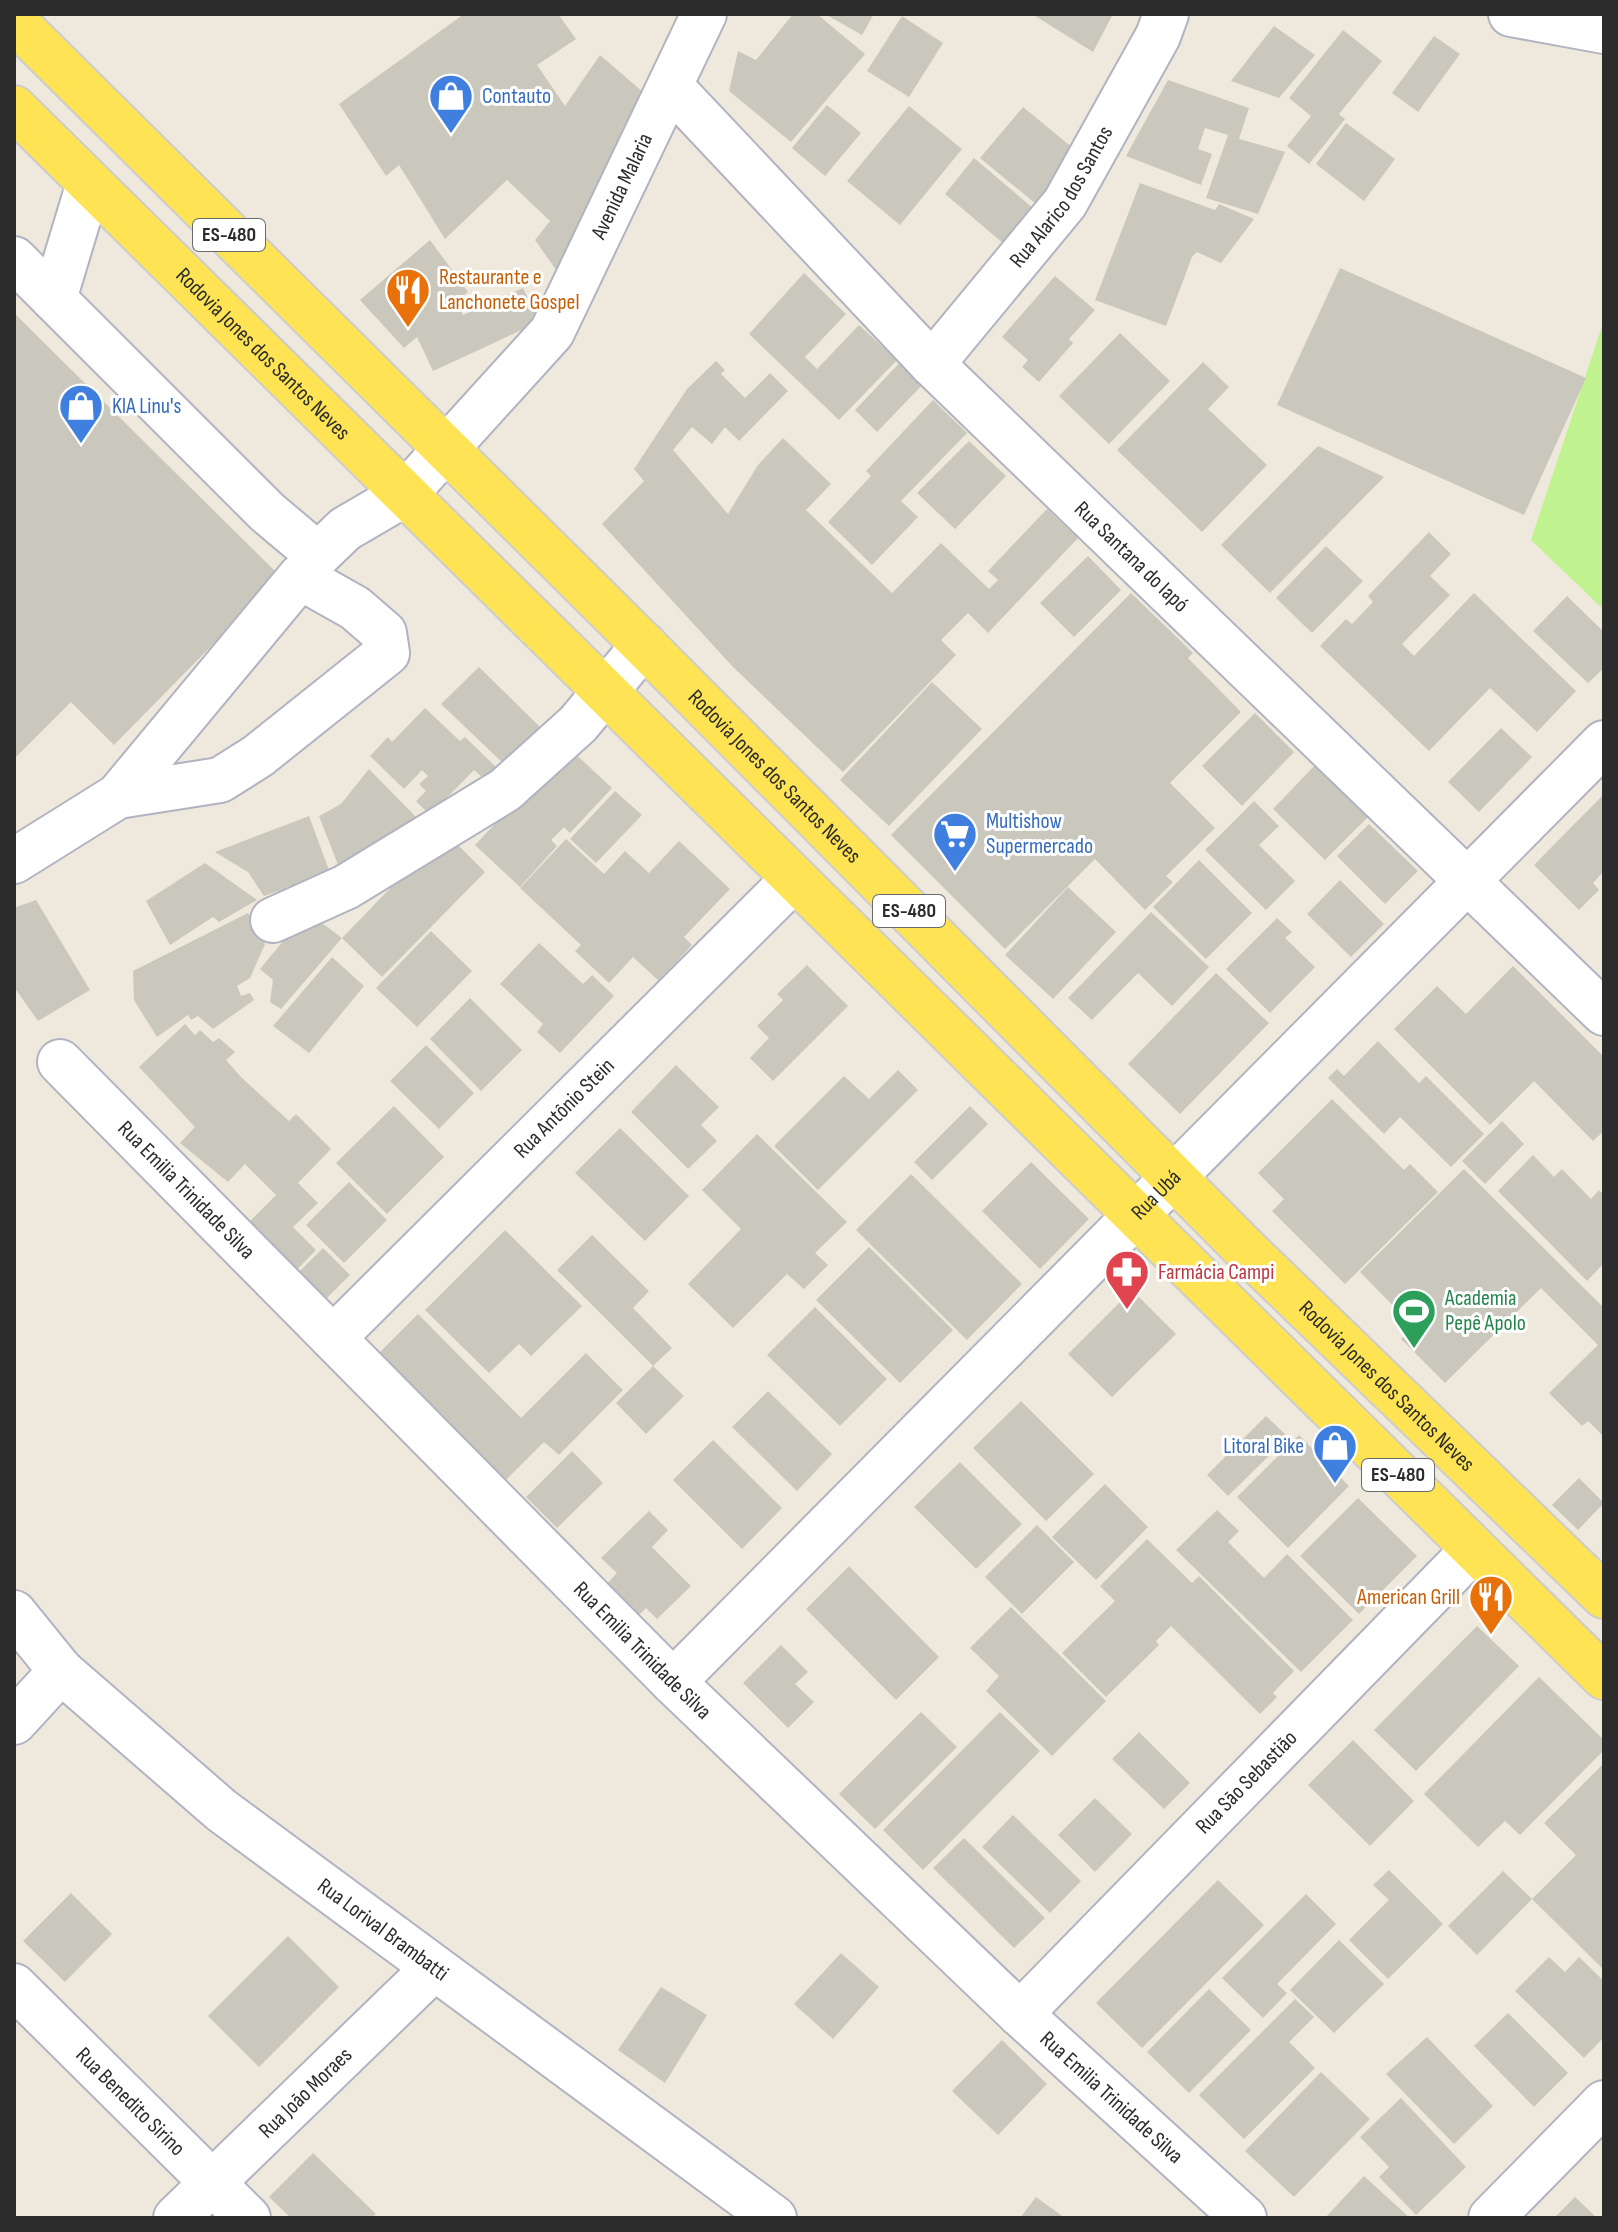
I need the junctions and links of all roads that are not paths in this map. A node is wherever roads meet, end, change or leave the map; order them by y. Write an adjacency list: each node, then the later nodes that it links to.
1 (704, 14): 6 (street, Avenida Malaria)
2 (1166, 14): 11 (street, Rua Alarico dos Santos)
3 (1511, 14): 5 (street)
4 (14, 21): 12 (main road, Rodovia Jones dos Santos Neves / ES-480)
5 (1604, 31)
6 (671, 87): 11 (street, Rua Santana do Iapó); 12 (street, Avenida Malaria)
7 (14, 108): 8 (main road, Rodovia Jones dos Santos Neves / ES-480)
8 (89, 183): 10 (street); 13 (main road, Rodovia Jones dos Santos Neves / ES-480)
9 (14, 259): 10 (street)
10 (54, 299): 14 (street)
11 (932, 364): 21 (street, Rua Santana do Iapó)
12 (444, 449): 13 (street, Avenida Malaria); 15 (main road, Rodovia Jones dos Santos Neves / ES-480)
13 (405, 494): 14 (street, Avenida Malaria); 16 (main road, Rodovia Jones dos Santos Neves / ES-480)
14 (309, 566): 18 (street, Avenida Malaria); 18 (street)
15 (644, 645): 16 (street); 25 (main road, Rodovia Jones dos Santos Neves / ES-480)
16 (603, 690): 20 (main road, Rodovia Jones dos Santos Neves / ES-480); 22 (street)
17 (1604, 743): 21 (street, Rua Ubá)
18 (118, 796): 19 (street)
19 (14, 861)
20 (794, 879): 26 (main road, Rodovia Jones dos Santos Neves / ES-480); 27 (street, Rua Antônio Stein)
21 (1465, 880): 23 (street, Rua Santana do Iapó); 25 (street, Rua Ubá)
22 (273, 920)
23 (1604, 1013)
24 (60, 1062): 27 (street, Rua Emilia Trinidade Silva)
25 (1174, 1177): 26 (street, Rua Ubá); 29 (main road, Rodovia Jones dos Santos Neves / ES-480)
26 (1136, 1216): 28 (main road, Rodovia Jones dos Santos Neves / ES-480); 33 (street, Rua Ubá)
27 (333, 1338): 33 (street, Rua Emilia Trinidade Silva)
28 (1474, 1549): 32 (main road, Rodovia Jones dos Santos Neves / ES-480); 37 (street, Rua São Sebastião)
29 (1604, 1596)
30 (14, 1613): 31 (street, Rua Lorival Brambatti)
31 (61, 1671): 34 (street); 35 (street, Rua Lorival Brambatti)
32 (1604, 1677)
33 (673, 1682): 37 (street, Rua Emilia Trinidade Silva)
34 (14, 1722)
35 (434, 1968): 39 (street, Rua João Moraes); 42 (street, Rua Lorival Brambatti)
36 (14, 1986): 39 (street, Rua Benedito Sirino)
37 (1020, 2014): 43 (street, Rua Emilia Trinidade Silva)
38 (1604, 2103): 44 (street)
39 (213, 2183): 40 (street, Rua João Moraes); 41 (street, Rua Benedito Sirino)
40 (176, 2218)
41 (248, 2218)
42 (774, 2218)
43 (1244, 2218)
44 (1491, 2218)

